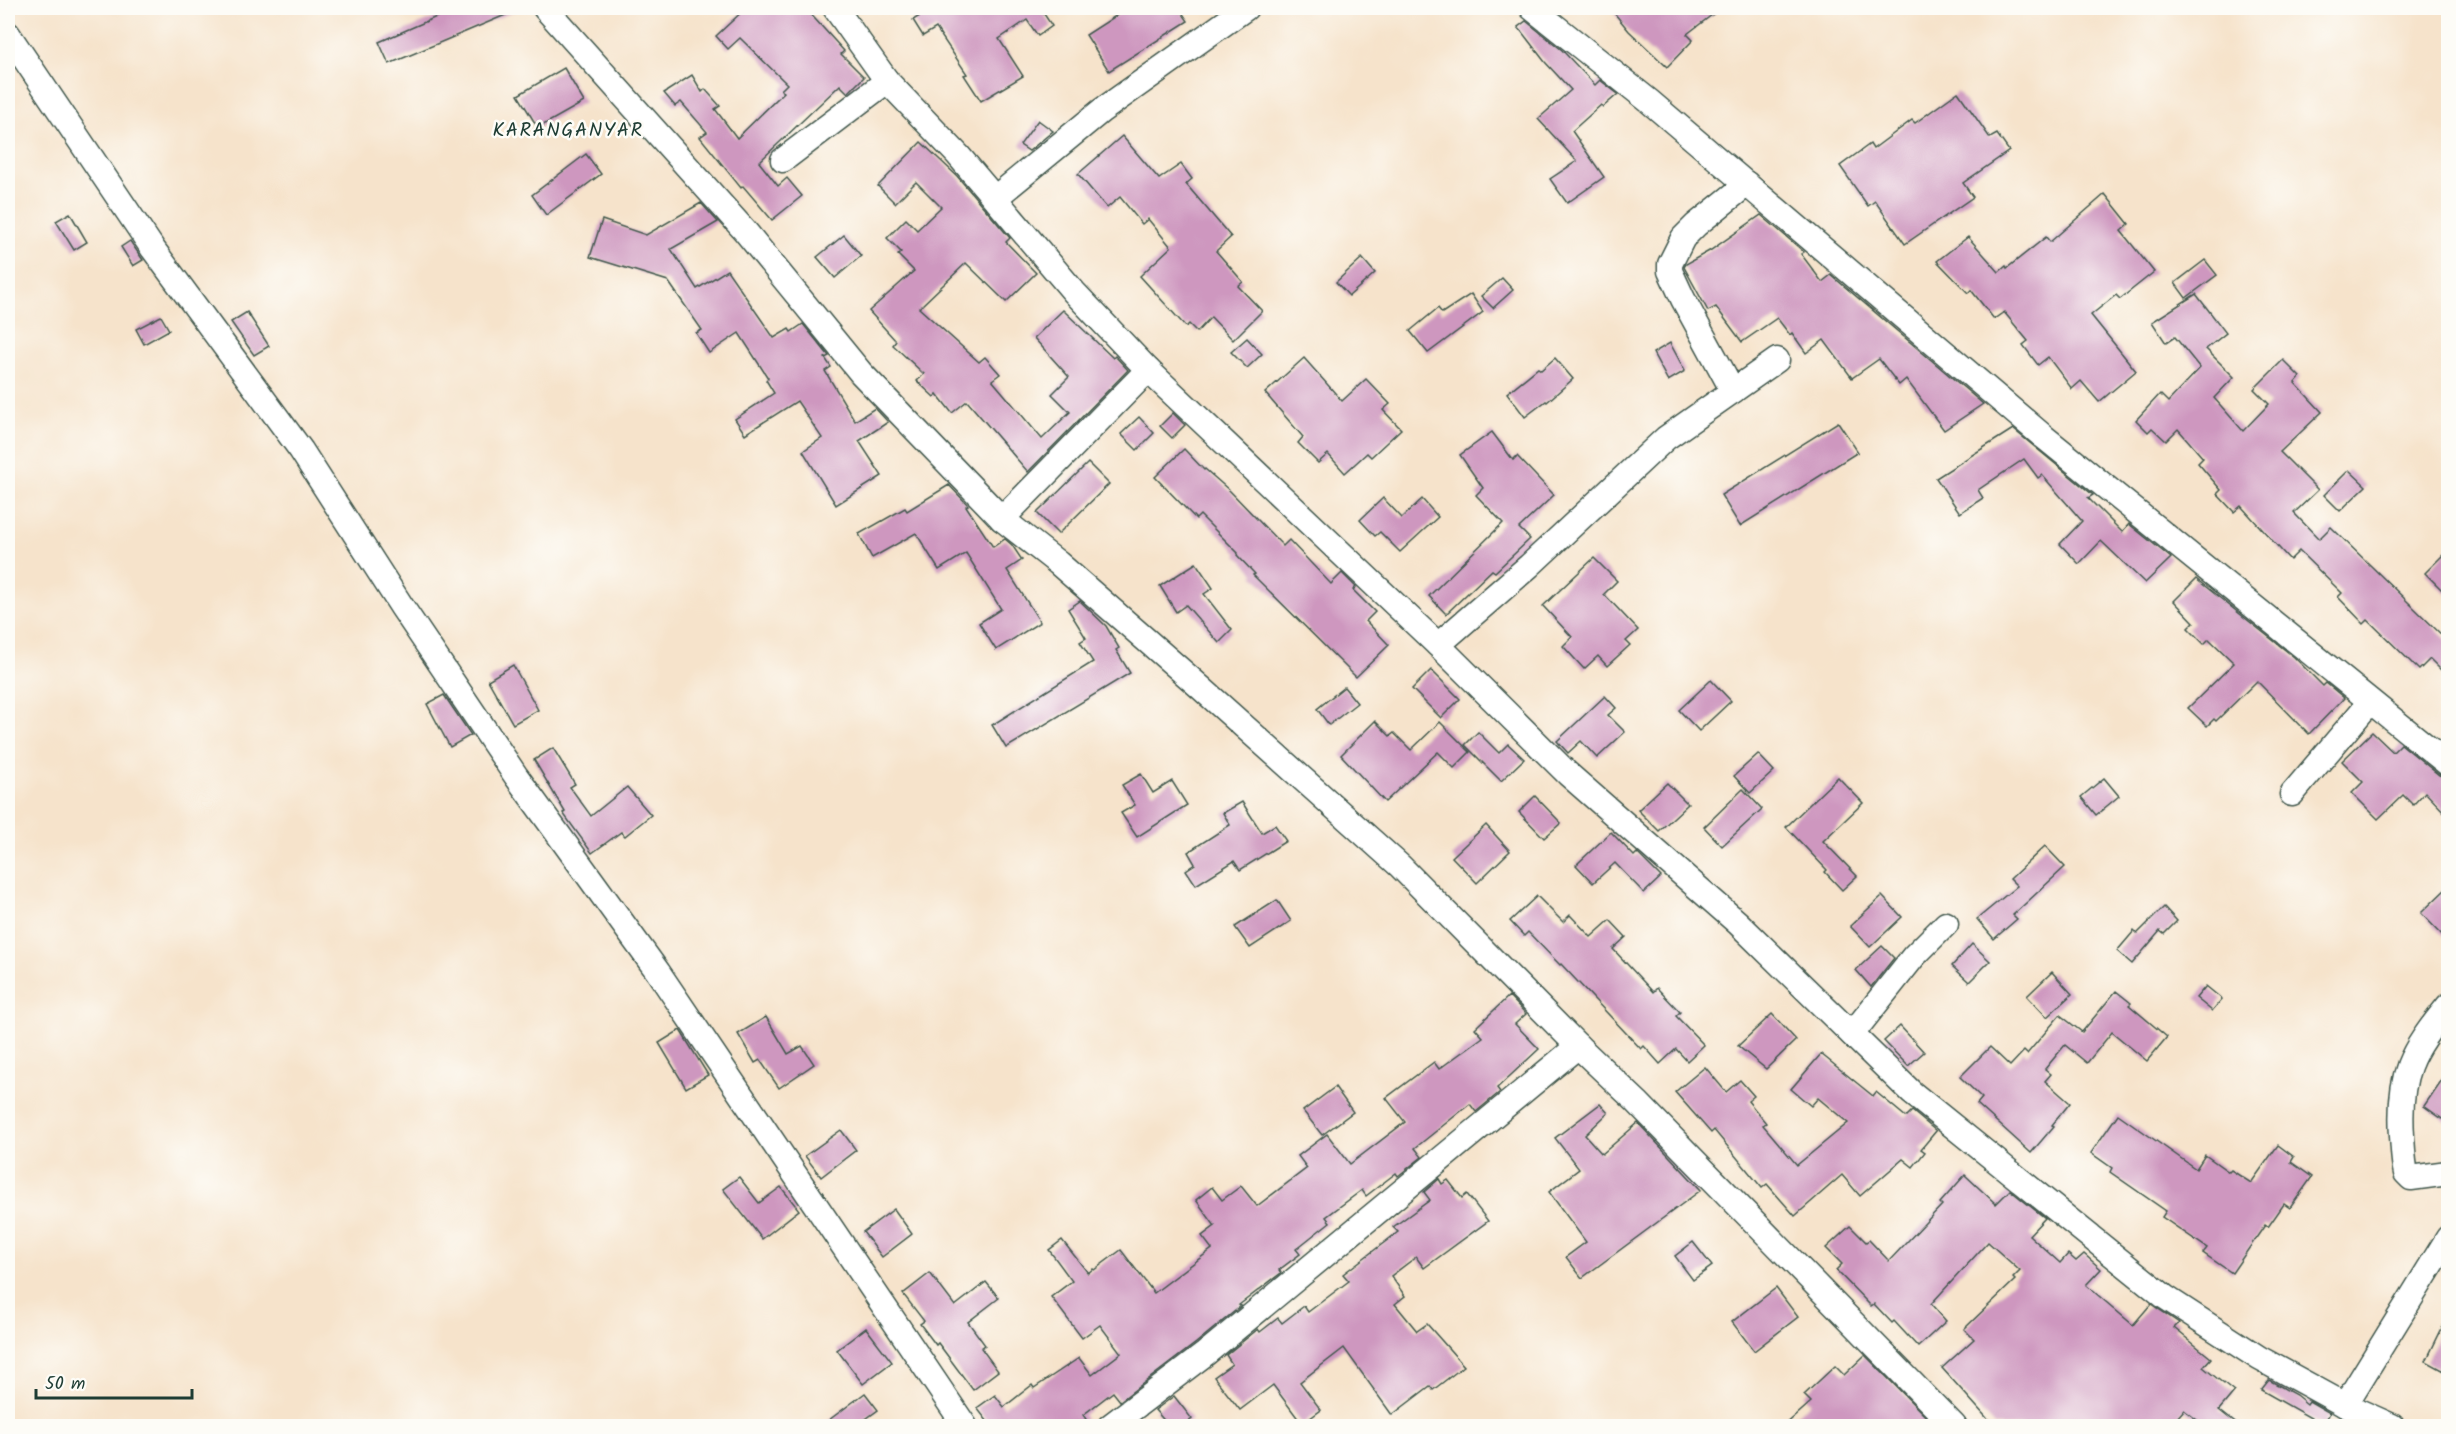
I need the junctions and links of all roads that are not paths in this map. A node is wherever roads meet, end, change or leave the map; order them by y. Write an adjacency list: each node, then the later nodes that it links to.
1 (545, 8): 13 (street)
2 (835, 8): 6 (street)
3 (1246, 8): 9 (street)
4 (1532, 8): 8 (street)
5 (8, 34): 25 (street)
6 (887, 81): 7 (street); 9 (street)
7 (783, 160)
8 (1747, 184): 12 (street); 15 (street)
9 (995, 198): 11 (street)
10 (1777, 360): 12 (street)
11 (1148, 370): 13 (street); 14 (street)
12 (1733, 391): 14 (street)
13 (1002, 519): 21 (street)
14 (1438, 645): 20 (street)
15 (2370, 702): 16 (street); 17 (street)
16 (2448, 764)
17 (2292, 794)
18 (1946, 924): 20 (street)
19 (2448, 1006): 22 (street)
20 (1852, 1034): 24 (street)
21 (1578, 1046): 26 (street); 27 (street)
22 (2448, 1173)
23 (2448, 1238): 24 (street)
24 (2345, 1405): 28 (street)
25 (965, 1426)
26 (1110, 1426)
27 (1954, 1426)
28 (2392, 1426)

